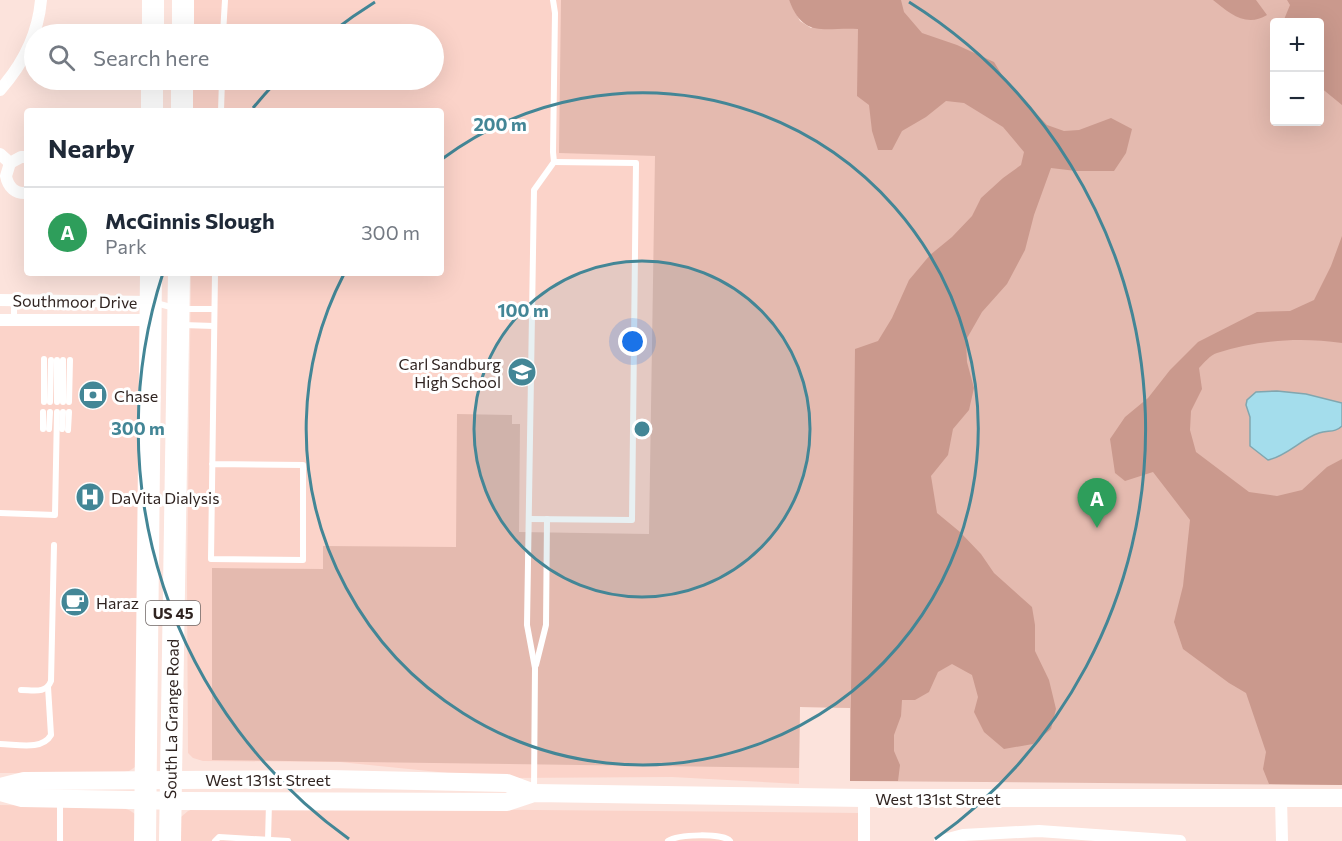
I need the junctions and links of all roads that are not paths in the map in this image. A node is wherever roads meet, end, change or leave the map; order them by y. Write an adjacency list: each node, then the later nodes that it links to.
1 (41, 0): 6 (street)
2 (153, 0): 7 (highway)
3 (183, 0): 8 (highway)
4 (225, 0): 9 (lane)
5 (554, 0): 20 (lane)
6 (36, 24)
7 (153, 24)
8 (183, 24)
9 (224, 24)
10 (24, 56): 11 (street)
11 (0, 90)
12 (152, 90): 15 (highway)
13 (182, 90): 16 (highway)
14 (222, 90): 17 (lane)
15 (152, 108)
16 (182, 108)
17 (221, 108)
18 (0, 154): 21 (street)
19 (24, 157): 21 (street)
20 (554, 162): 38 (lane); 39 (lane)
21 (10, 163): 22 (street)
22 (24, 193)
23 (152, 276): 29 (highway, South La Grange Road / US 45)
24 (178, 276): 29 (highway, South La Grange Road / US 45)
25 (214, 276): 28 (lane)
26 (0, 300): 27 (street, Southmoor Drive)
27 (14, 300): 29 (street, Southmoor Drive); 31 (lane)
28 (214, 309): 29 (lane); 32 (lane)
29 (164, 317): 31 (street, Southmoor Drive); 32 (lane); 46 (highway, South La Grange Road / US 45); 47 (highway, South La Grange Road / US 45)
30 (0, 320): 31 (street, Southmoor Drive)
31 (14, 320)
32 (214, 326): 36 (lane)
33 (56, 402): 33 (lane)
34 (56, 412): 35 (lane); 35 (lane); 35 (lane)
35 (56, 429): 37 (lane)
36 (212, 464): 36 (lane)
37 (0, 513)
38 (529, 519): 39 (lane); 41 (lane)
39 (547, 519): 41 (lane)
40 (54, 544): 42 (lane)
41 (535, 668): 48 (lane)
42 (48, 687): 43 (lane); 44 (lane)
43 (21, 690)
44 (0, 744)
45 (0, 789): 46 (street, West 131st Street); 49 (street, West 131st Street)
46 (145, 789): 47 (street, West 131st Street); 49 (street, West 131st Street); 57 (highway, South La Grange Road / US 45)
47 (170, 790): 48 (street, West 131st Street); 53 (street, West 131st Street); 58 (highway, South La Grange Road / US 45)
48 (534, 793): 50 (street, West 131st Street); 53 (street, West 131st Street)
49 (60, 798): 56 (lane)
50 (864, 798): 51 (street, West 131st Street); 63 (street)
51 (1281, 798): 52 (street, West 131st Street); 66 (street)
52 (1342, 798)
53 (270, 801): 55 (lane)
54 (716, 839): 61 (lane); 62 (lane)
55 (268, 840): 59 (lane); 60 (lane)
56 (60, 841)
57 (145, 841)
58 (170, 841)
59 (215, 841)
60 (288, 841)
61 (668, 841)
62 (730, 841)
63 (864, 841)
64 (940, 841): 65 (street)
65 (1180, 841)
66 (1282, 841)

